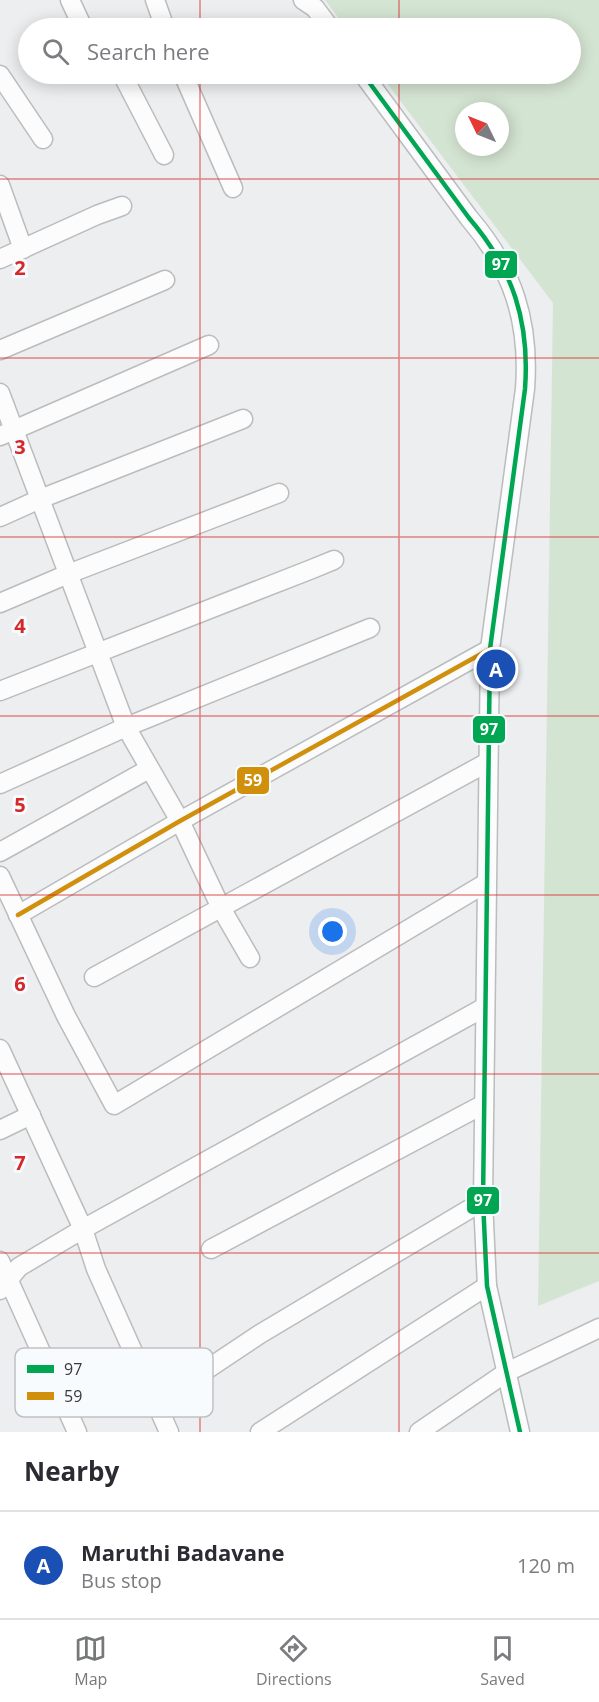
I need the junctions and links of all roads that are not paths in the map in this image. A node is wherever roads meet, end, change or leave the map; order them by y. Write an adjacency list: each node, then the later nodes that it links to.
1 (70, 0): 4 (street)
2 (155, 0): 5 (street)
3 (303, 0): 6 (street)
4 (78, 18)
5 (161, 18)
6 (322, 18)
7 (0, 75): 11 (street)
8 (127, 84): 12 (street)
9 (187, 84): 14 (street)
10 (370, 84): 31 (street)
11 (43, 139)
12 (164, 155)
13 (0, 185): 16 (street)
14 (233, 188)
15 (122, 206): 16 (street)
16 (23, 249): 17 (street)
17 (0, 259)
18 (165, 280): 20 (street)
19 (209, 345): 23 (street)
20 (0, 350)
21 (0, 393): 23 (street)
22 (243, 419): 25 (street)
23 (7, 433): 25 (street)
24 (279, 493): 28 (street)
25 (40, 500): 26 (street); 28 (street)
26 (0, 518)
27 (334, 560): 32 (street)
28 (68, 574): 29 (street); 32 (street)
29 (0, 603)
30 (370, 628): 34 (street)
31 (490, 650): 35 (street); 38 (street)
32 (98, 652): 33 (street); 34 (street)
33 (0, 691)
34 (126, 727): 36 (street); 37 (street)
35 (488, 762): 41 (street); 42 (street)
36 (149, 769): 38 (street); 39 (street)
37 (0, 784)
38 (180, 821): 42 (street); 43 (street)
39 (0, 852)
40 (0, 879): 43 (street)
41 (486, 883): 43 (street); 46 (street)
42 (222, 908): 44 (street); 45 (street)
43 (18, 915)
44 (250, 958)
45 (94, 978)
46 (485, 1007): 48 (street); 52 (street)
47 (0, 1049): 49 (street)
48 (484, 1104): 51 (street); 53 (street)
49 (31, 1114): 50 (street); 52 (street)
50 (0, 1130)
51 (483, 1201): 56 (street); 60 (street)
52 (83, 1229): 55 (street); 59 (street)
53 (211, 1249)
54 (0, 1261): 55 (street)
55 (4, 1285): 58 (street)
56 (487, 1286): 61 (street); 66 (street)
57 (599, 1328): 61 (street)
58 (35, 1348)
59 (131, 1348)
60 (213, 1365)
61 (507, 1372): 67 (street); 68 (street)
62 (70, 1417): 64 (street)
63 (162, 1417): 65 (street)
64 (77, 1432)
65 (169, 1432)
66 (260, 1432)
67 (419, 1432)
68 (520, 1432)

